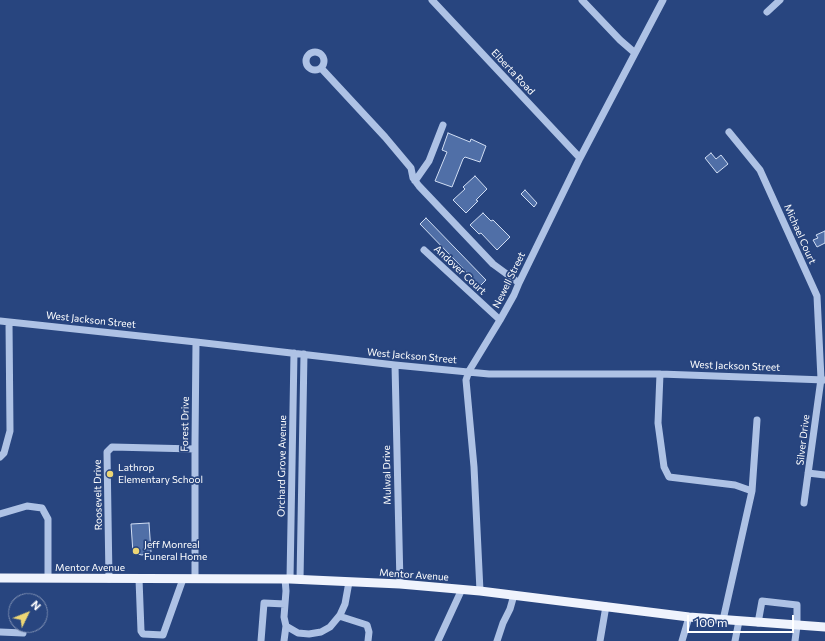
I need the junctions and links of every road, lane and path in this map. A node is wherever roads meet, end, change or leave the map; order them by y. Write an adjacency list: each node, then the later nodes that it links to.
1 (432, 0): 10 (street, Elberta Road)
2 (582, 0): 6 (street)
3 (663, 0): 6 (street, Newell Street)
4 (780, 0): 5 (street)
5 (768, 12)
6 (635, 52): 10 (street, Newell Street)
7 (321, 68): 11 (street)
8 (443, 125): 11 (street)
9 (729, 132): 23 (street, Michael Court)
10 (580, 158): 13 (street, Newell Street)
11 (415, 181): 13 (street)
12 (424, 250): 14 (street, Andover Court)
13 (519, 283): 14 (street, Newell Street)
14 (500, 320): 21 (street, Newell Street)
15 (0, 321): 16 (street, West Jackson Street)
16 (9, 322): 17 (street, West Jackson Street); 26 (street)
17 (196, 342): 18 (street, West Jackson Street); 25 (street, Forest Drive)
18 (294, 353): 19 (street, West Jackson Street); 38 (street, Orchard Grove Avenue)
19 (304, 354): 20 (street, West Jackson Street); 39 (street, Orchard Grove Avenue)
20 (394, 365): 21 (street, West Jackson Street); 41 (street, Mulwal Drive)
21 (469, 371): 22 (street, West Jackson Street); 43 (street, Newell Street)
22 (660, 374): 23 (street, West Jackson Street); 29 (street)
23 (823, 379): 27 (street, Silver Drive)
24 (757, 420): 29 (street)
25 (195, 448): 34 (street, Roosevelt Drive); 37 (street, Forest Drive)
26 (0, 458)
27 (808, 473): 28 (street); 30 (street, Silver Drive)
28 (825, 475)
29 (752, 491): 49 (street)
30 (804, 503)
31 (0, 514): 33 (street)
32 (0, 578): 33 (main road, Mentor Avenue)
33 (48, 578): 34 (main road, Mentor Avenue)
34 (109, 579): 35 (main road, Mentor Avenue)
35 (139, 579): 36 (main road, Mentor Avenue); 36 (street)
36 (183, 579): 37 (main road, Mentor Avenue)
37 (195, 579): 38 (main road, Mentor Avenue)
38 (288, 579): 39 (main road, Mentor Avenue); 45 (street, Orchard Grove Avenue)
39 (300, 580): 40 (main road, Mentor Avenue)
40 (349, 582): 41 (main road, Mentor Avenue); 47 (street)
41 (400, 584): 42 (main road, Mentor Avenue)
42 (462, 589): 43 (main road, Mentor Avenue); 58 (street)
43 (480, 591): 44 (main road, Mentor Avenue)
44 (514, 595): 46 (main road, Mentor Avenue); 59 (street)
45 (285, 604): 52 (street, Orchard Grove Avenue); 55 (street)
46 (606, 606): 48 (main road, Mentor Avenue); 60 (street)
47 (340, 616): 52 (street); 57 (street)
48 (689, 617): 49 (main road, Mentor Avenue); 61 (street)
49 (723, 620): 50 (main road, Mentor Avenue)
50 (739, 621): 51 (main road, Mentor Avenue); 62 (street)
51 (758, 623): 53 (main road, Mentor Avenue); 53 (street)
52 (286, 626): 56 (street, Orchard Grove Avenue)
53 (798, 626): 54 (main road, Mentor Avenue); 63 (street)
54 (825, 627)
55 (261, 641)
56 (284, 641)
57 (368, 641)
58 (438, 641)
59 (497, 641)
60 (600, 641)
61 (682, 641)
62 (735, 641)
63 (795, 641)

